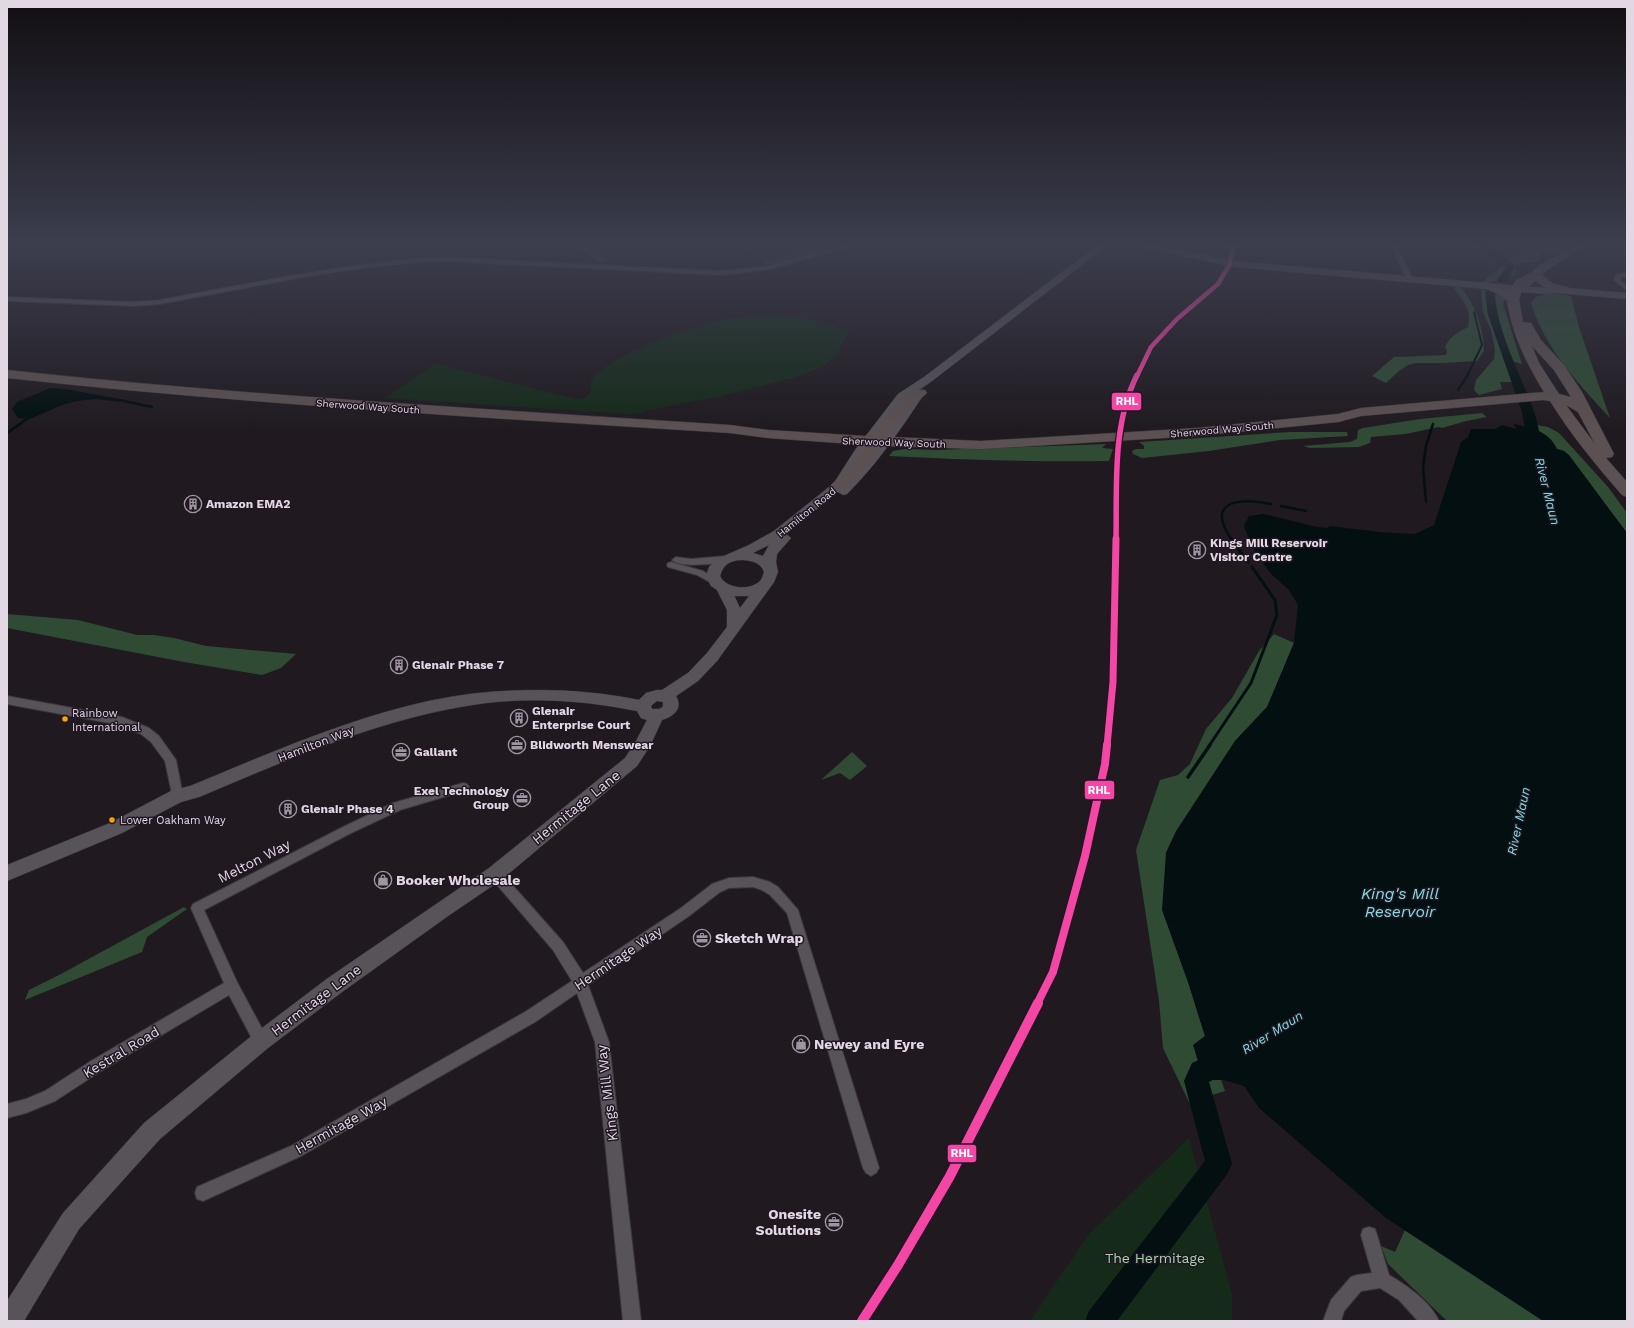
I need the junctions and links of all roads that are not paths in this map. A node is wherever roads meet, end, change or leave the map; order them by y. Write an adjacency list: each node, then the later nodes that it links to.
1 (1024, 306): 7 (street, Hamilton Road)
2 (1520, 306): 5 (highway)
3 (1524, 306): 4 (highway)
4 (1542, 349): 9 (highway); 12 (highway)
5 (1539, 373): 9 (highway); 10 (highway)
6 (7, 374): 14 (highway, Sherwood Way South)
7 (928, 379): 8 (street, Hamilton Road); 15 (street, Hamilton Road)
8 (920, 393): 15 (highway)
9 (1557, 398): 10 (highway, Sherwood Way South); 12 (highway); 13 (highway)
10 (1532, 400): 11 (highway, Sherwood Way South); 11 (highway, Sherwood Way South); 13 (highway)
11 (1464, 406): 16 (highway, Sherwood Way South)
12 (1583, 409): 18 (highway)
13 (1568, 419): 18 (highway)
14 (730, 429): 15 (highway, Sherwood Way South); 15 (highway, Sherwood Way South)
15 (880, 437): 16 (highway, Sherwood Way South); 16 (highway, Sherwood Way South); 17 (highway); 20 (street, Hamilton Road)
16 (1058, 441)
17 (839, 485): 19 (street, Hamilton Road)
18 (1625, 489)
19 (730, 558): 20 (street); 21 (street, Hamilton Road); 21 (street)
20 (770, 568): 22 (street, Hamilton Road)
21 (719, 585): 22 (street); 23 (street)
22 (763, 586): 23 (street, Hamilton Road)
23 (734, 626): 25 (street, Hamilton Road)
24 (7, 700): 27 (street)
25 (650, 711): 27 (street, Hamilton Way); 29 (street, Hermitage Lane)
26 (463, 787): 31 (street, Melton Way)
27 (177, 796): 28 (street, Hamilton Way)
28 (7, 873)
29 (496, 874): 30 (street, Kings Mill Way); 32 (street, Hermitage Lane)
30 (580, 983): 34 (street, Hermitage Way); 35 (street, Hermitage Way); 39 (street, Kings Mill Way)
31 (232, 986): 32 (street, Melton Way); 33 (street, Kestral Road)
32 (261, 1041): 38 (street, Hermitage Lane)
33 (7, 1111)
34 (871, 1168)
35 (203, 1193)
36 (1368, 1235): 37 (street)
37 (1382, 1280): 40 (street); 41 (street)
38 (10, 1321)
39 (632, 1321)
40 (1332, 1321)
41 (1430, 1321)

